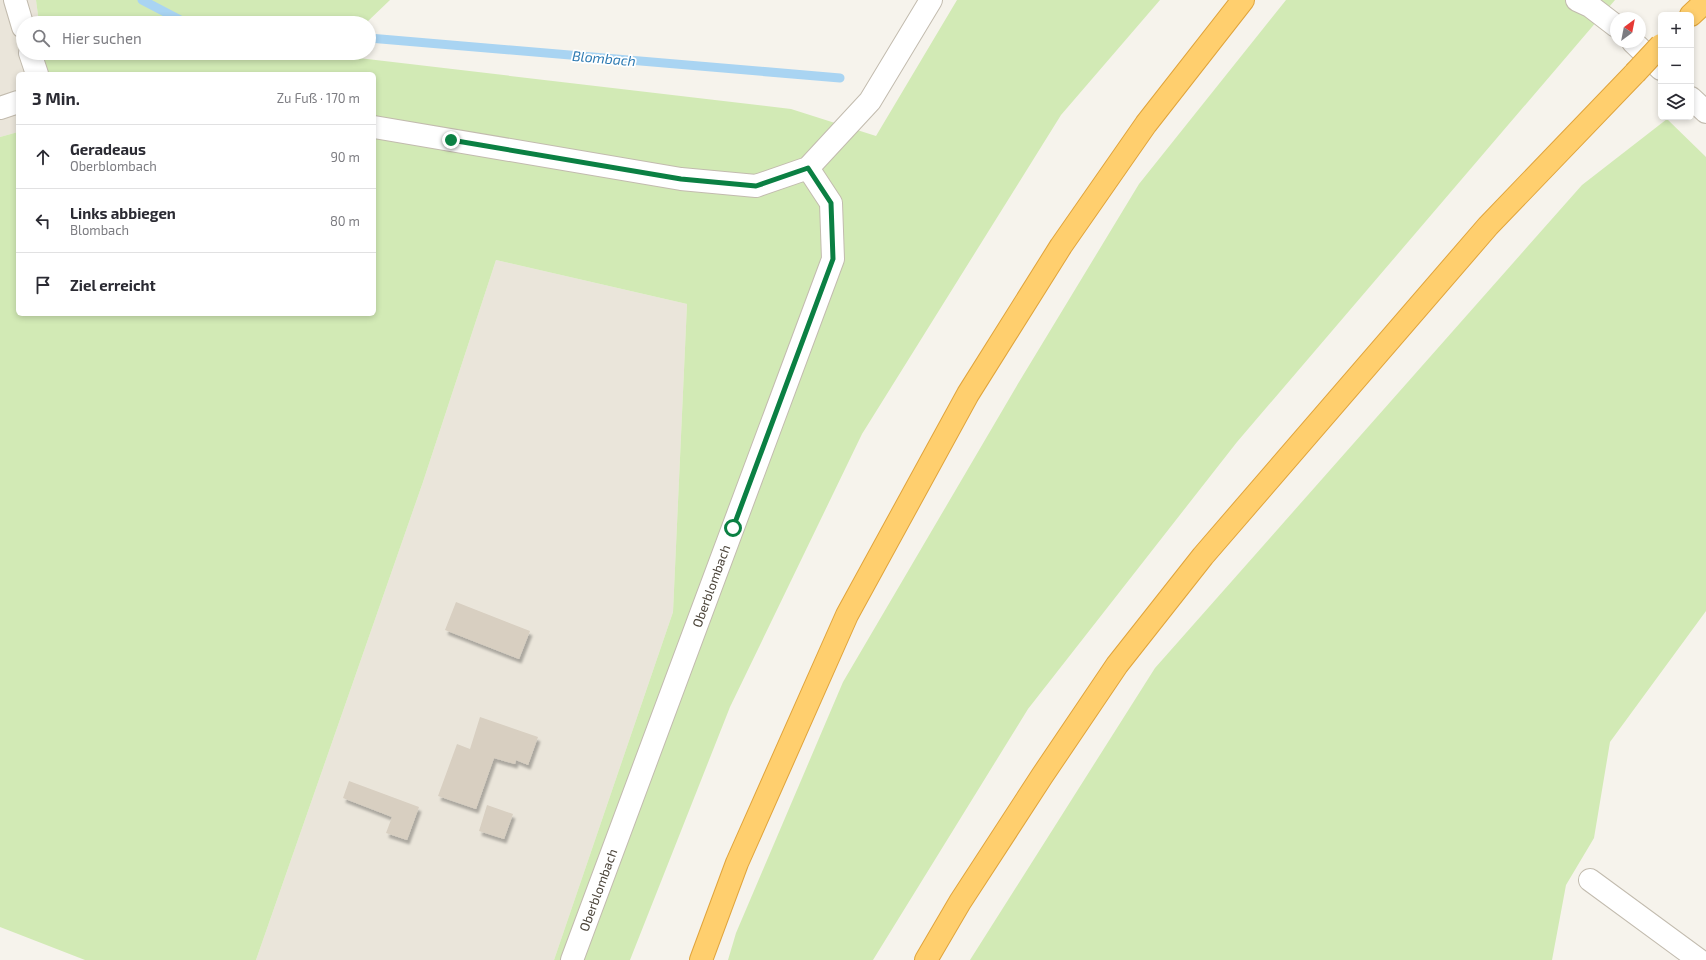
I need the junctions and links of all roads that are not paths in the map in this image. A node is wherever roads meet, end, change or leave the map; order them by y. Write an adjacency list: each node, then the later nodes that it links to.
1 (15, 0): 7 (street)
2 (931, 0): 19 (street)
3 (1243, 0): 22 (highway)
4 (1577, 0): 8 (street)
5 (1706, 1): 6 (highway)
6 (1694, 12)
7 (20, 16)
8 (1610, 21)
9 (1639, 48): 12 (street)
10 (1659, 48): 23 (highway, bridge)
11 (32, 60): 13 (street)
12 (1658, 66)
13 (36, 72)
14 (1694, 101): 17 (street)
15 (16, 103): 16 (street)
16 (0, 108)
17 (1706, 112)
18 (376, 127): 19 (street)
19 (808, 168): 21 (street, Oberblombach)
20 (1590, 880): 24 (street)
21 (572, 960)
22 (701, 960)
23 (926, 960)
24 (1698, 960)

